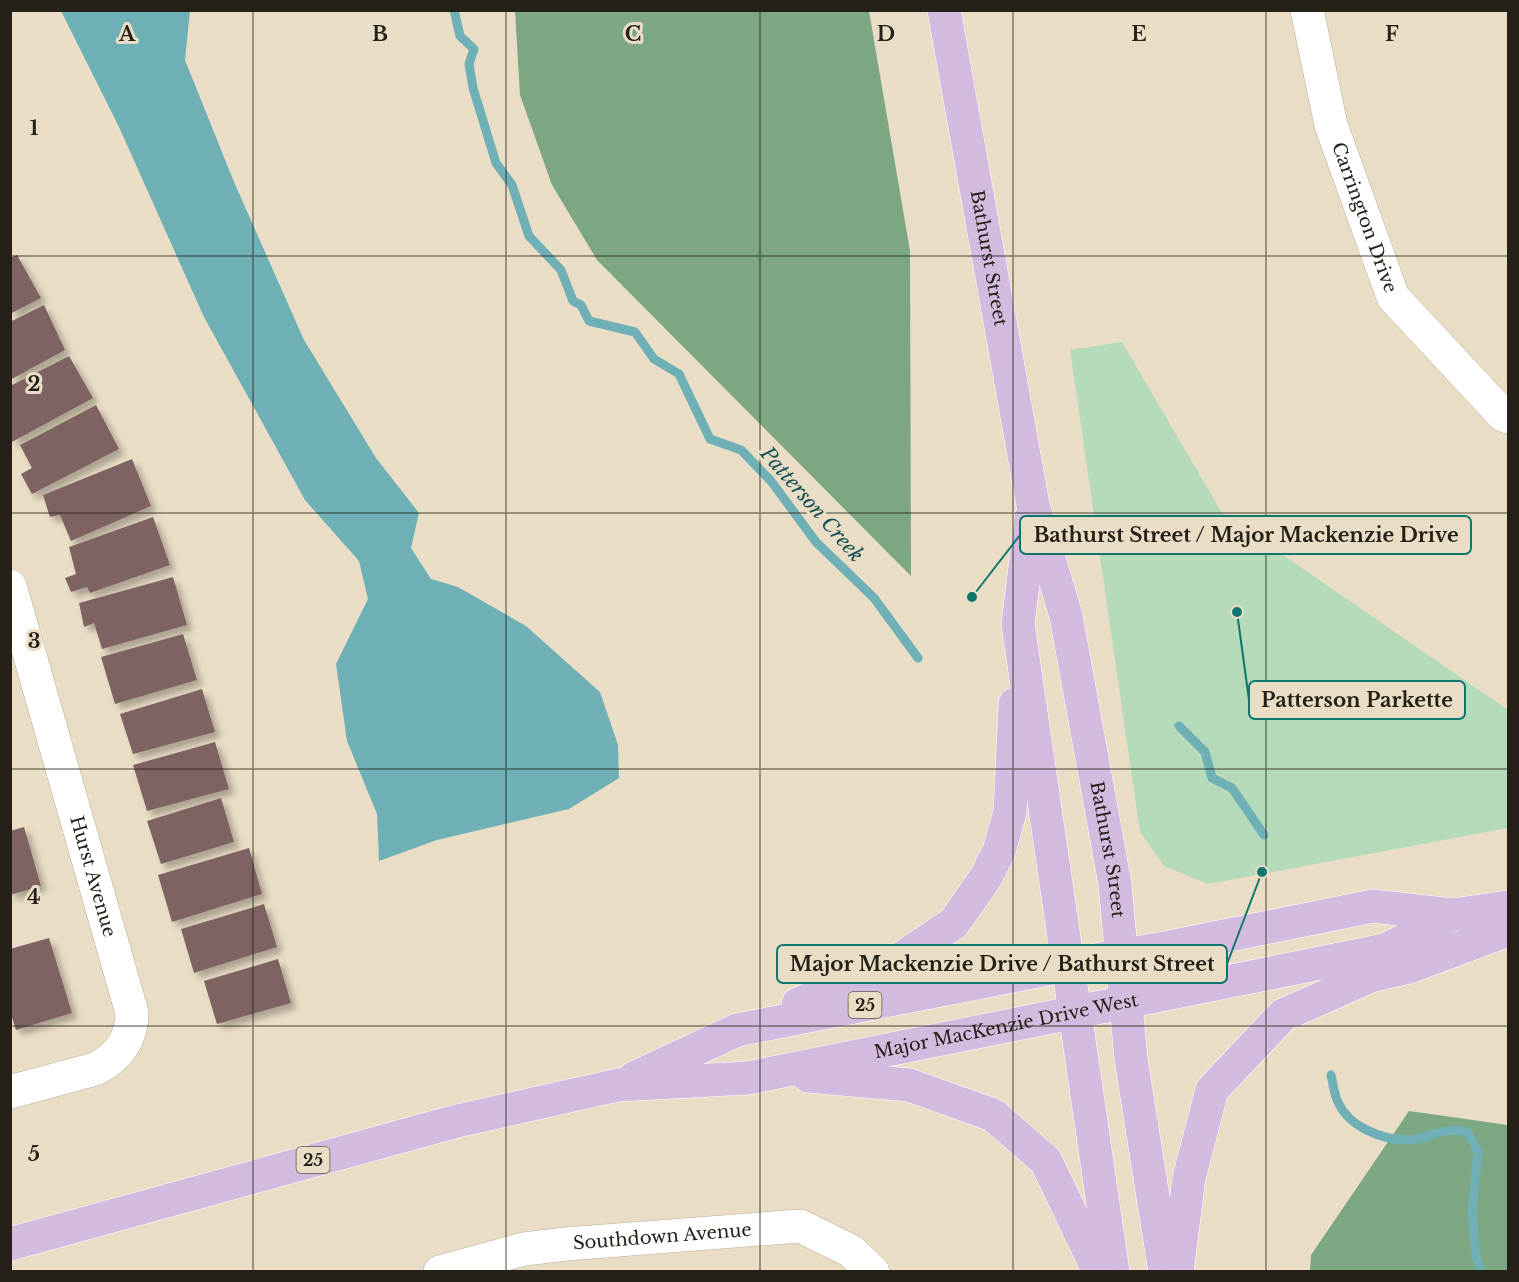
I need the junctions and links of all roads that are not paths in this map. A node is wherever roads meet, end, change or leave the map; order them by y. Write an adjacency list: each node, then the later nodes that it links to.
1 (944, 10): 4 (main road, Bathurst Street)
2 (1307, 10): 3 (street, Carrington Drive)
3 (1509, 417)
4 (1033, 505): 6 (main road, Bathurst Street); 10 (main road, Bathurst Street)
5 (10, 586): 17 (street, Hurst Avenue)
6 (1018, 624): 11 (main road, Bathurst Street); 14 (main road)
7 (1509, 907): 8 (main road, Major MacKenzie Drive West / 25)
8 (1452, 915): 10 (main road, Major MacKenzie Drive West / 25); 12 (main road, Major MacKenzie Drive West / 25)
9 (1509, 930): 25 (main road)
10 (1122, 955): 11 (main road, Major MacKenzie Drive West / 25); 12 (main road, Bathurst Street)
11 (1068, 965): 13 (main road, Bathurst Street); 14 (main road, Major MacKenzie Drive West / 25)
12 (1126, 1000): 13 (main road, Major MacKenzie Drive West / 25); 24 (main road, Bathurst Street)
13 (1075, 1011): 15 (main road, Major MacKenzie Drive West / 25); 23 (main road, Bathurst Street)
14 (737, 1030): 16 (main road, Major MacKenzie Drive West / 25)
15 (773, 1073): 16 (main road, Major MacKenzie Drive West / 25); 22 (main road)
16 (618, 1085): 18 (main road, Major MacKenzie Drive West / 25)
17 (10, 1092)
18 (10, 1244)
19 (524, 1260): 20 (street, Southdown Avenue); 21 (street, Southdown Avenue)
20 (440, 1272)
21 (873, 1272)
22 (1099, 1272)
23 (1113, 1272)
24 (1166, 1272)
25 (1178, 1272)

